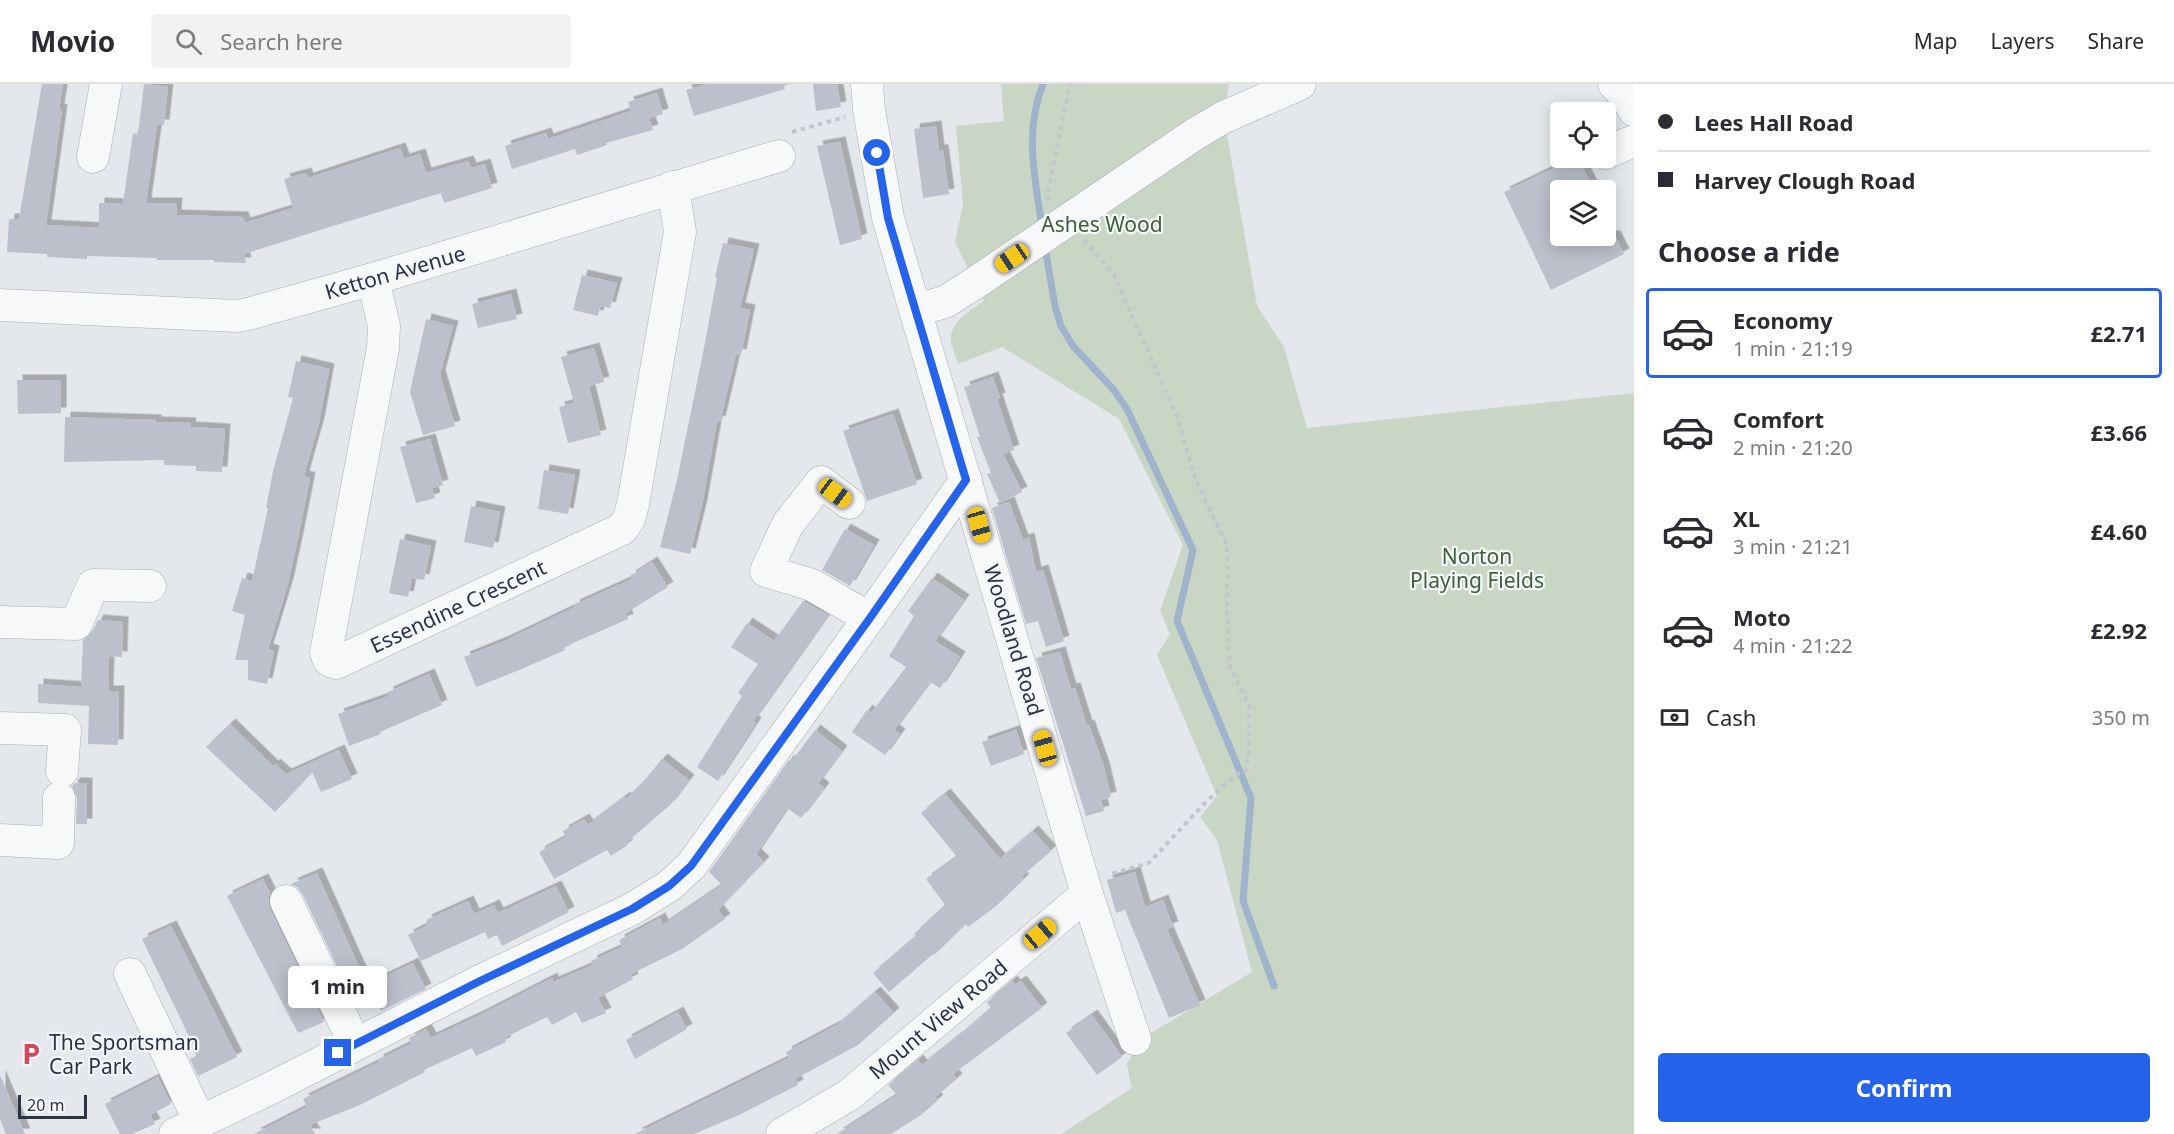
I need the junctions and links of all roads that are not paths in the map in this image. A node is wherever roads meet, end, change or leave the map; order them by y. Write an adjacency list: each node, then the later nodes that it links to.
1 (106, 84): 11 (street)
2 (1248, 84): 7 (street)
3 (1300, 84): 7 (street)
4 (1614, 84): 6 (street)
5 (868, 97): 15 (street, Woodland Road)
6 (1634, 111)
7 (1224, 117): 15 (street, bridge)
8 (1634, 141): 9 (street)
9 (1616, 148)
10 (779, 156): 12 (street, Ketton Avenue)
11 (93, 157)
12 (673, 187): 13 (street, Ketton Avenue); 13 (street, Essendine Crescent)
13 (374, 279): 14 (street, Ketton Avenue)
14 (0, 305)
15 (916, 310): 16 (street, Woodland Road)
16 (966, 480): 19 (street); 23 (street, Woodland Road)
17 (849, 503): 19 (street)
18 (150, 586): 20 (street)
19 (870, 618): 27 (street)
20 (0, 622)
21 (0, 728): 22 (street)
22 (0, 840)
23 (1086, 888): 26 (street, Woodland Road); 29 (street, Mount View Road)
24 (286, 901): 27 (street)
25 (130, 974): 28 (street)
26 (1135, 1039)
27 (355, 1044): 28 (street)
28 (187, 1128)
29 (782, 1134)

